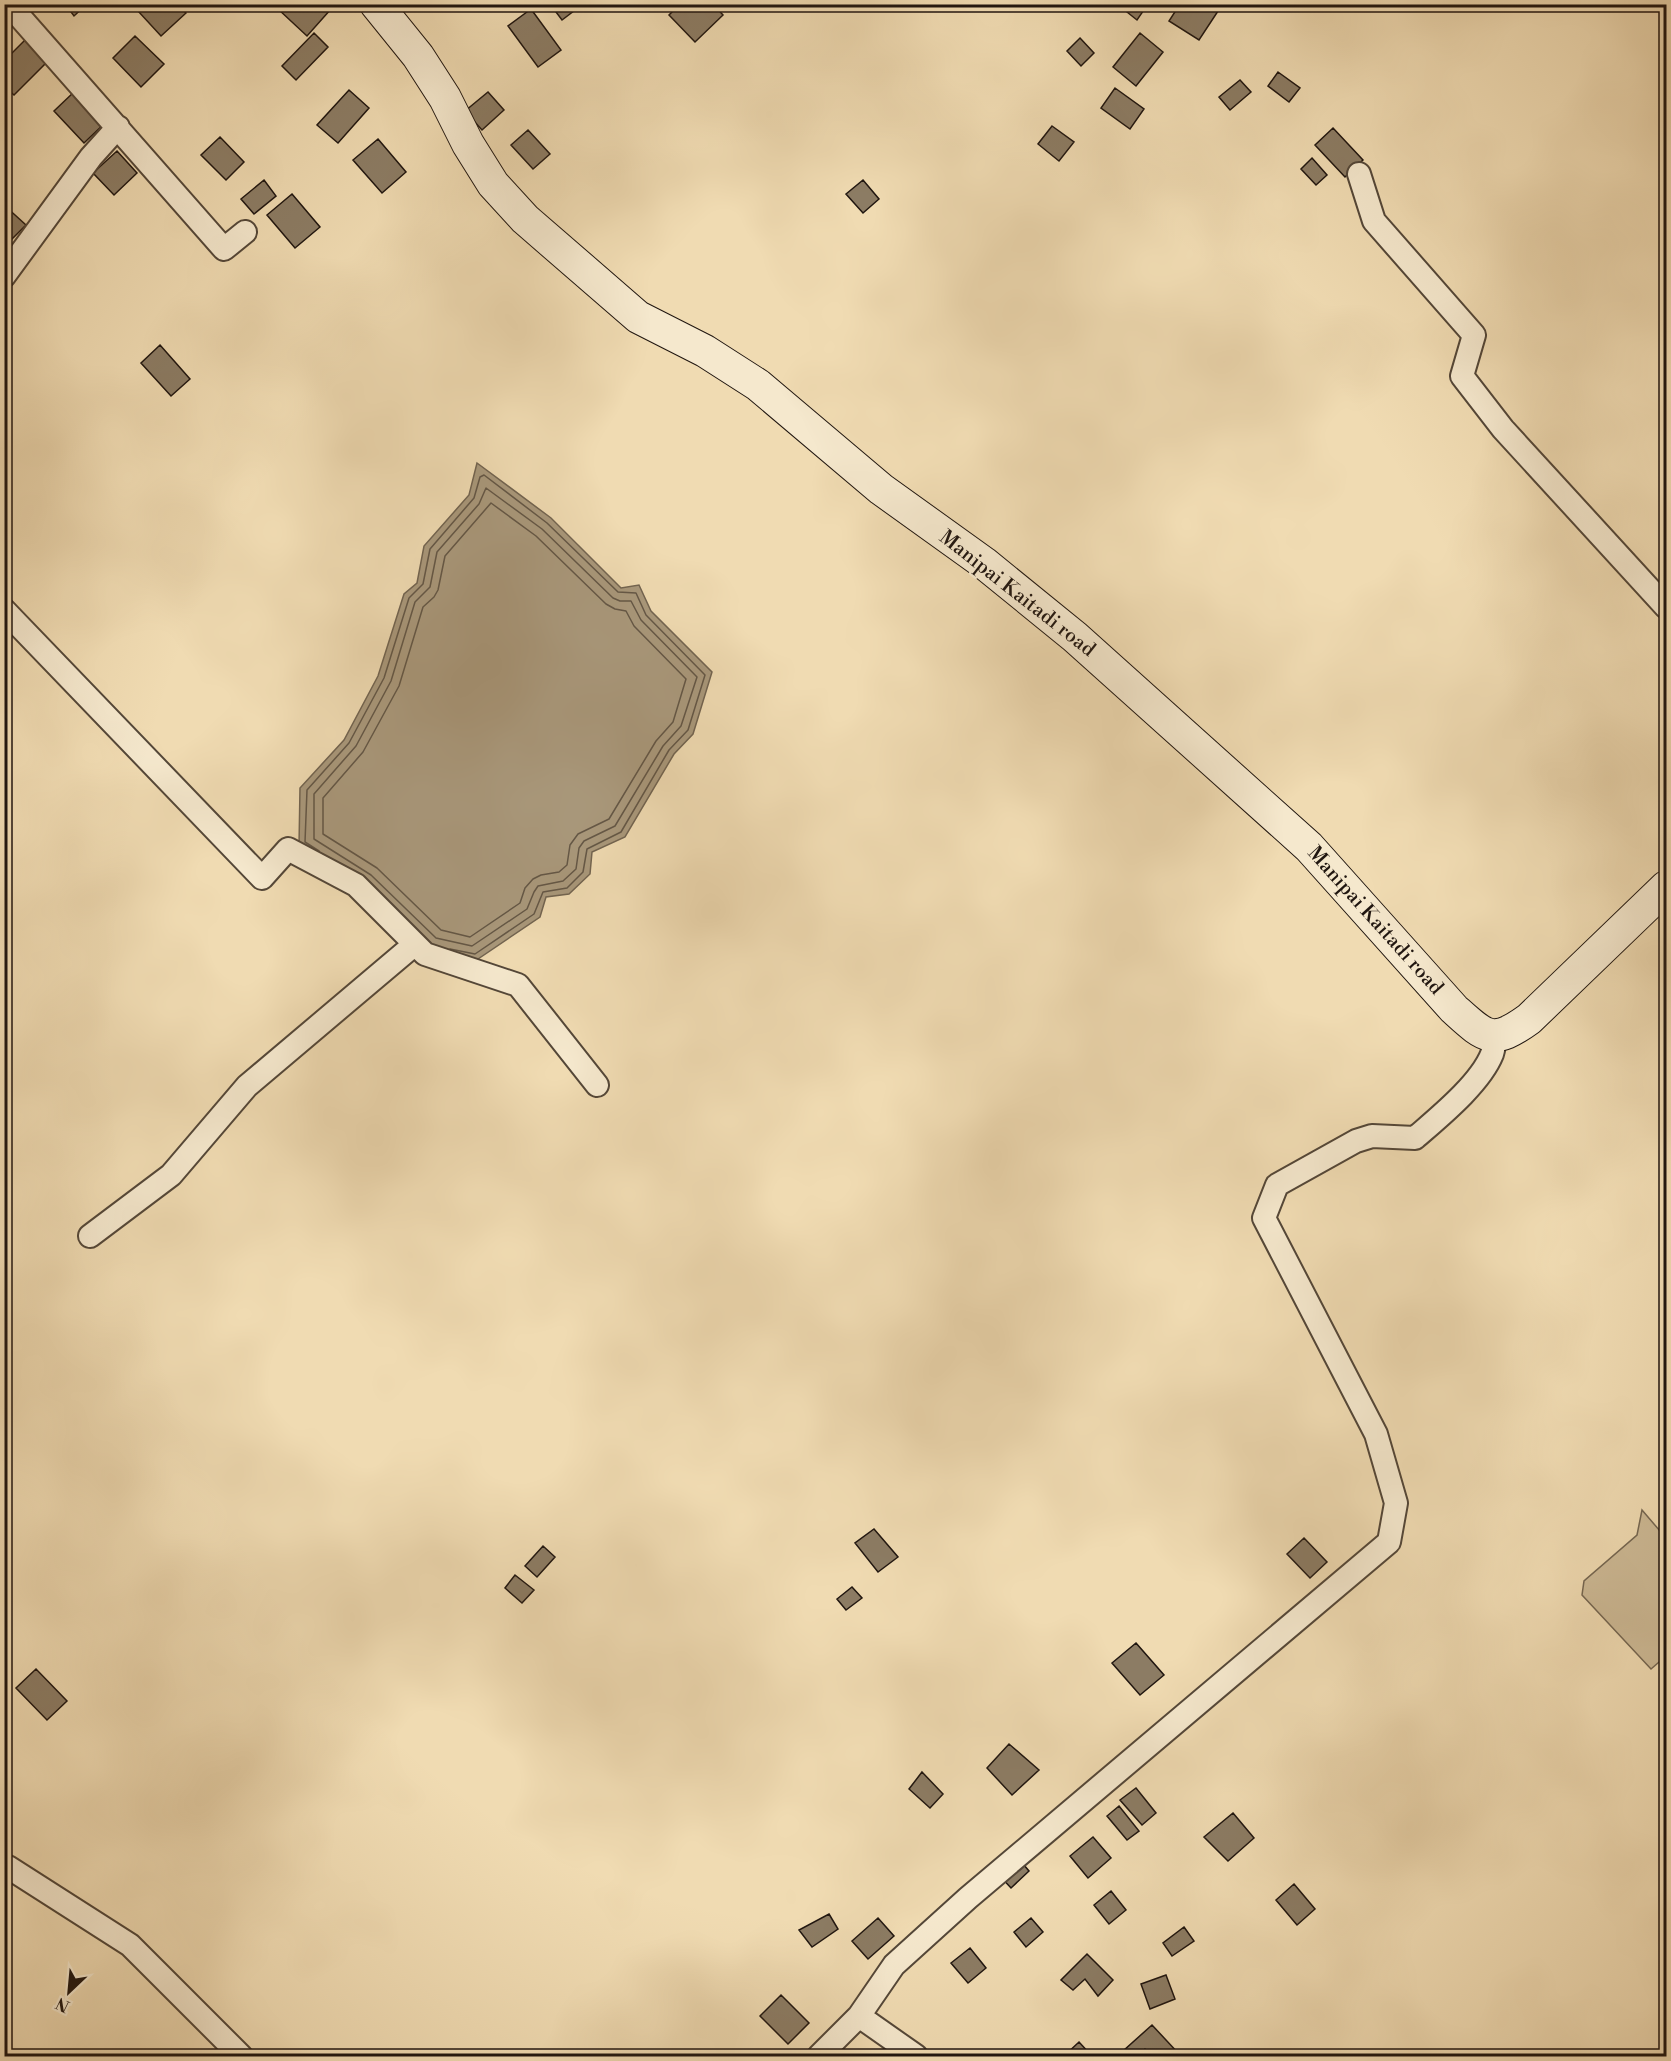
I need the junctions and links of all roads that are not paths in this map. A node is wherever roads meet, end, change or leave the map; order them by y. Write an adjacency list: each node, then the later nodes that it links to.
1 (16, 4): 3 (street)
2 (376, 4): 11 (main road, Manipai Kaitadi road)
3 (118, 127): 5 (street); 6 (street)
4 (1359, 174): 7 (street)
5 (245, 232)
6 (4, 276)
7 (1666, 607)
8 (4, 610): 10 (street)
9 (1666, 887): 11 (main road)
10 (416, 944): 12 (street); 13 (street)
11 (1496, 1035): 15 (street)
12 (597, 1085)
13 (90, 1236)
14 (4, 1871): 16 (street)
15 (859, 2016): 17 (street); 18 (street)
16 (241, 2056)
17 (819, 2056)
18 (916, 2056)

